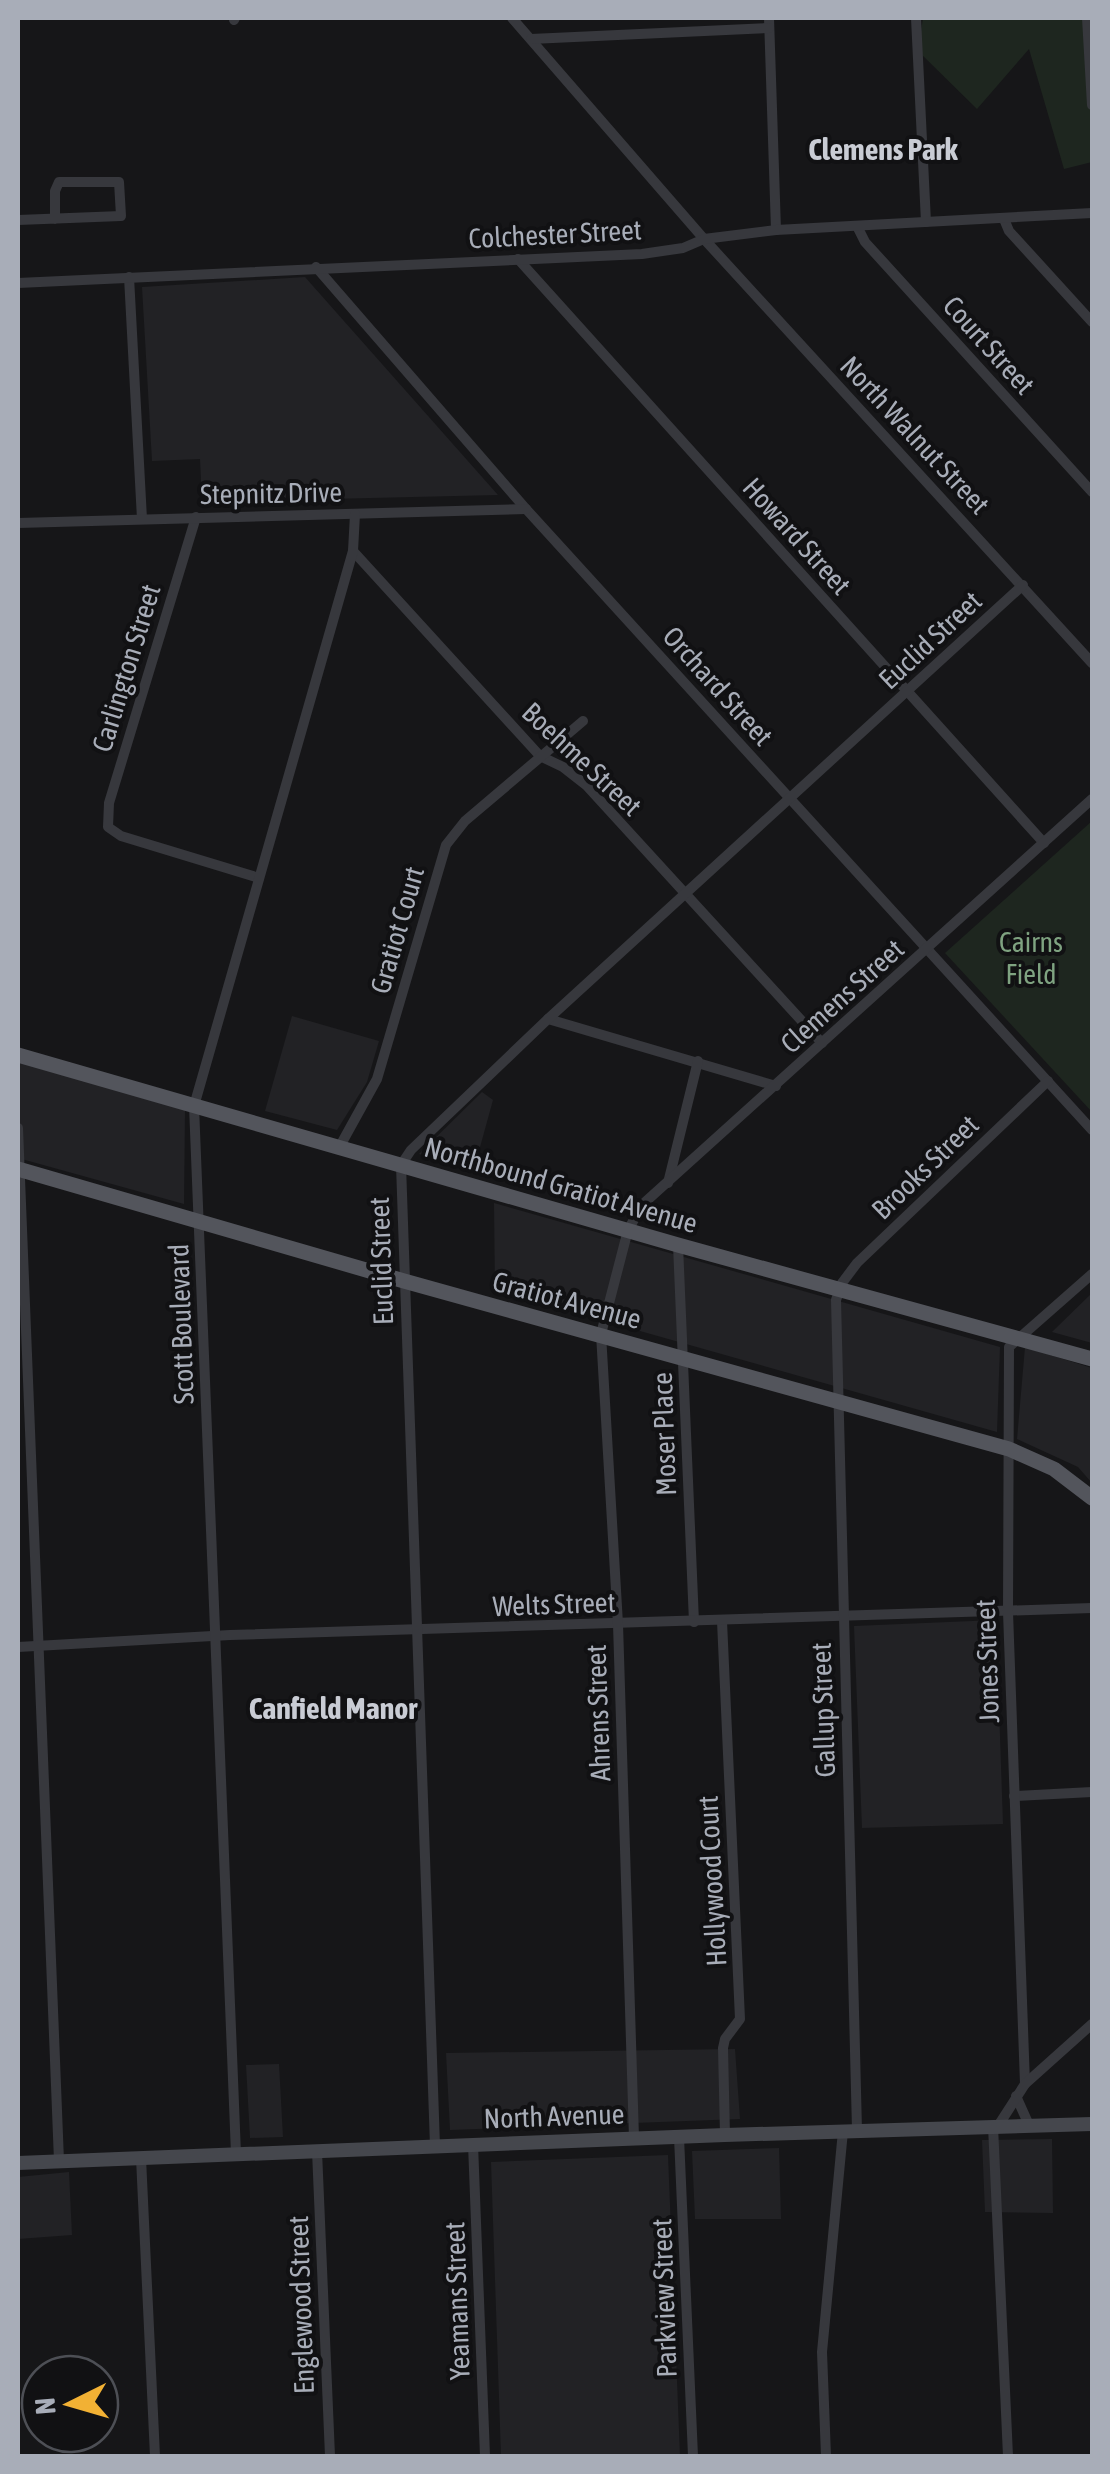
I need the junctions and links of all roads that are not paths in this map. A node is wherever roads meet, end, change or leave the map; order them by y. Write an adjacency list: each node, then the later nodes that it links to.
1 (512, 18): 5 (street, North Walnut Street)
2 (916, 18): 11 (street)
3 (1087, 18): 6 (street)
4 (769, 23): 5 (street); 13 (street)
5 (531, 39): 14 (street, North Walnut Street)
6 (1092, 104)
7 (1092, 213): 9 (street, Colchester Street)
8 (56, 219): 8 (street); 10 (street)
9 (1004, 219): 11 (street, Colchester Street); 19 (street)
10 (18, 220)
11 (926, 222): 12 (street, Colchester Street)
12 (857, 226): 13 (street, Colchester Street); 20 (street, Court Street)
13 (776, 230): 14 (street, Colchester Street)
14 (704, 238): 15 (street, Colchester Street); 27 (street, North Walnut Street)
15 (518, 259): 16 (street, Colchester Street); 29 (street, Howard Street)
16 (316, 267): 17 (street, Colchester Street); 21 (street, Orchard Street)
17 (129, 277): 18 (street, Colchester Street); 24 (street)
18 (18, 283)
19 (1092, 322)
20 (1092, 492)
21 (526, 508): 22 (street, Stepnitz Drive); 32 (street, Orchard Street)
22 (355, 514): 23 (street, Stepnitz Drive); 26 (street, Scott Boulevard)
23 (196, 518): 24 (street, Stepnitz Drive); 35 (street, Carlington Street)
24 (142, 519): 25 (street, Stepnitz Drive)
25 (18, 523)
26 (353, 551): 31 (street, Boehme Street); 35 (street, Scott Boulevard)
27 (1023, 585): 28 (street, North Walnut Street); 29 (street, Euclid Street)
28 (1092, 663)
29 (907, 692): 32 (street, Euclid Street); 34 (street, Howard Street)
30 (584, 721): 31 (street, Gratiot Court)
31 (540, 756): 36 (street, Boehme Street); 47 (street, Gratiot Court)
32 (790, 798): 36 (street, Euclid Street); 37 (street, Orchard Street)
33 (1092, 799): 34 (street, Clemens Street)
34 (1044, 843): 37 (street, Clemens Street)
35 (259, 878): 44 (street, Scott Boulevard)
36 (686, 894): 38 (street, Euclid Street); 39 (street, Boehme Street)
37 (928, 949): 39 (street, Clemens Street); 42 (street, Orchard Street)
38 (548, 1019): 41 (street); 48 (street, Euclid Street)
39 (822, 1043): 43 (street, Clemens Street)
40 (18, 1055): 44 (main road, Northbound Gratiot Avenue)
41 (698, 1062): 43 (street); 50 (street)
42 (1048, 1080): 46 (street, Orchard Street); 56 (street, Brooks Street)
43 (776, 1086): 50 (street, Clemens Street)
44 (194, 1106): 47 (main road, Northbound Gratiot Avenue); 51 (street, Scott Boulevard)
45 (18, 1128): 49 (street)
46 (1092, 1130)
47 (340, 1146): 48 (main road, Northbound Gratiot Avenue)
48 (401, 1165): 52 (main road, Northbound Gratiot Avenue); 55 (street, Euclid Street)
49 (18, 1169): 51 (main road, Gratiot Avenue); 72 (street)
50 (668, 1184): 52 (street, Clemens Street)
51 (199, 1220): 55 (main road, Gratiot Avenue); 71 (street, Scott Boulevard)
52 (628, 1230): 53 (main road, Northbound Gratiot Avenue); 57 (street, Ahrens Street)
53 (678, 1245): 56 (main road, Northbound Gratiot Avenue); 60 (street, Moser Place)
54 (1092, 1274): 58 (street)
55 (404, 1281): 57 (main road, Gratiot Avenue); 70 (street, Euclid Street)
56 (839, 1290): 58 (main road, Northbound Gratiot Avenue); 61 (street, Gallup Street)
57 (601, 1334): 60 (main road, Gratiot Avenue); 69 (street, Ahrens Street)
58 (1019, 1338): 59 (main road, Northbound Gratiot Avenue); 62 (street, Jones Street)
59 (1092, 1358)
60 (684, 1359): 61 (main road, Gratiot Avenue); 68 (street, Moser Place)
61 (838, 1402): 62 (main road, Gratiot Avenue); 66 (street, Gallup Street)
62 (1009, 1449): 63 (main road, Gratiot Avenue); 65 (street, Jones Street)
63 (1092, 1498)
64 (1092, 1608): 65 (street, Welts Street)
65 (1008, 1612): 66 (street, Welts Street); 75 (street, Jones Street)
66 (843, 1617): 67 (street, Welts Street); 82 (street, Gallup Street)
67 (722, 1621): 68 (street, Welts Street); 83 (street, Hollywood Court)
68 (694, 1622): 69 (street, Welts Street)
69 (618, 1624): 70 (street, Welts Street); 85 (street, Ahrens Street)
70 (418, 1632): 71 (street, Welts Street); 87 (street, Euclid Street)
71 (217, 1636): 72 (street, Welts Street); 89 (street, Scott Boulevard)
72 (39, 1646): 73 (street, Welts Street); 91 (street)
73 (18, 1647)
74 (1092, 1792): 75 (street)
75 (1014, 1796): 77 (street, Jones Street)
76 (1092, 2024): 77 (street)
77 (1025, 2084): 78 (street)
78 (1016, 2096): 80 (street); 81 (street)
79 (1092, 2124): 80 (main road, North Avenue)
80 (1029, 2125): 81 (main road, North Avenue)
81 (996, 2126): 82 (main road, North Avenue); 98 (street)
82 (850, 2130): 83 (main road, North Avenue); 97 (street, Gallup Street)
83 (725, 2135): 84 (main road, North Avenue)
84 (680, 2137): 85 (main road, North Avenue); 96 (street, Parkview Street)
85 (634, 2138): 86 (main road, North Avenue)
86 (473, 2144): 87 (main road, North Avenue); 95 (street, Yeamans Street)
87 (435, 2146): 88 (main road, North Avenue)
88 (316, 2151): 89 (main road, North Avenue); 94 (street, Englewood Street)
89 (236, 2154): 90 (main road, North Avenue)
90 (141, 2158): 91 (main road, North Avenue); 93 (street)
91 (59, 2161): 92 (main road, North Avenue)
92 (18, 2163)
93 (155, 2456)
94 (330, 2456)
95 (485, 2456)
96 (694, 2456)
97 (826, 2456)
98 (1008, 2456)

